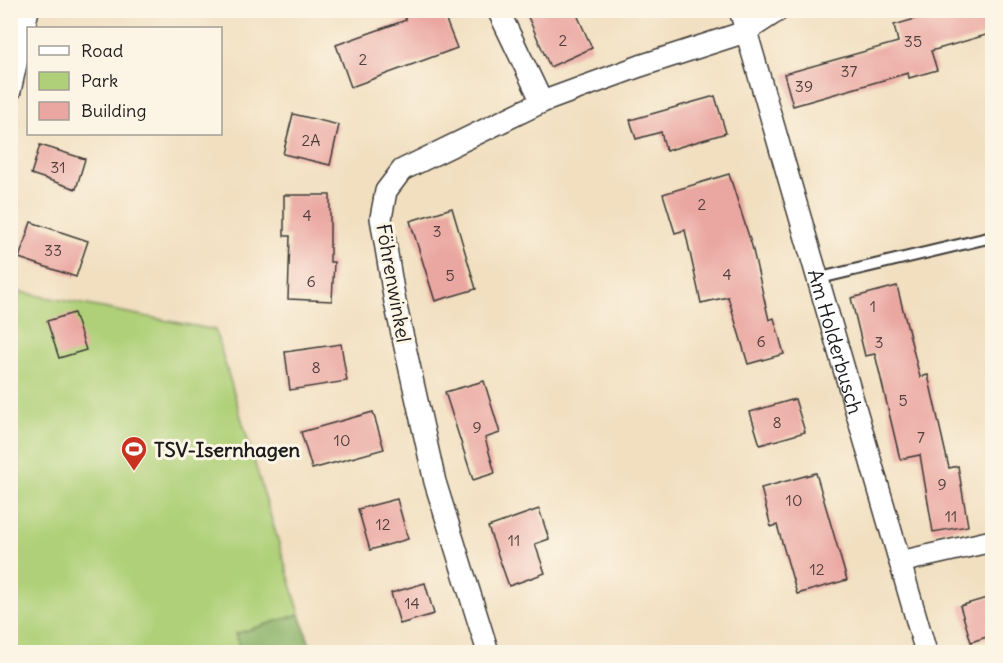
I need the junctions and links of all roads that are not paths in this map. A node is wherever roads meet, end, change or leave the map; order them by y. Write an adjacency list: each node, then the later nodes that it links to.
1 (498, 10): 7 (street)
2 (740, 10): 5 (street, Am Holderbusch)
3 (780, 10): 5 (street, Föhrenwinkel)
4 (21, 22): 6 (street)
5 (745, 32): 7 (street, Föhrenwinkel); 9 (street, Am Holderbusch)
6 (10, 91)
7 (542, 102): 12 (street, Föhrenwinkel)
8 (993, 237): 9 (lane)
9 (816, 279): 11 (street, Am Holderbusch)
10 (993, 541): 11 (street)
11 (900, 562): 13 (street, Am Holderbusch)
12 (488, 652)
13 (926, 652)

